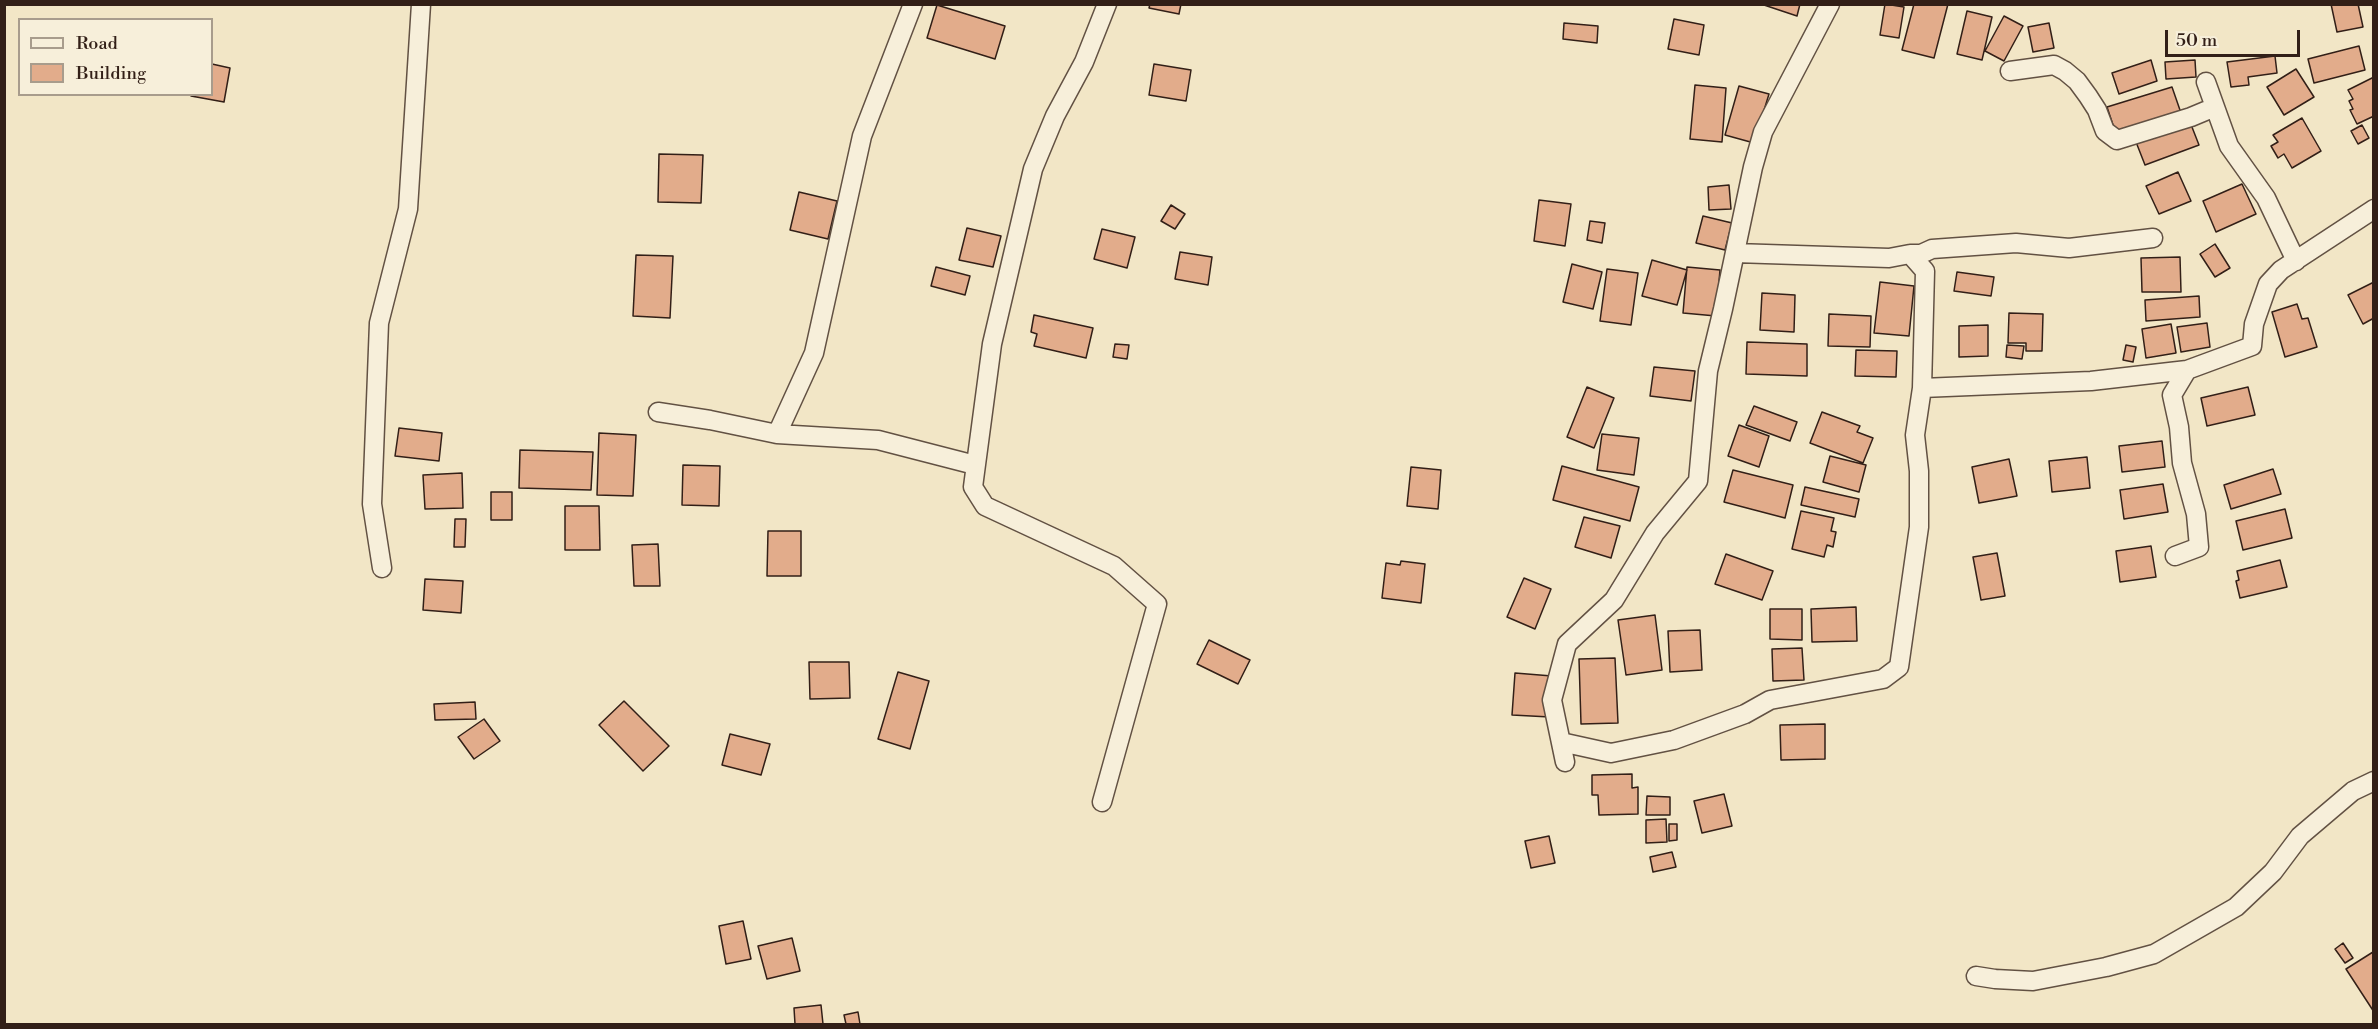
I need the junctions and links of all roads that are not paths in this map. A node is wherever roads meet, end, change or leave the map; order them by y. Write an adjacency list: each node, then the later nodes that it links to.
1 (421, 4): 19 (street)
2 (913, 4): 16 (street)
3 (1107, 4): 17 (street)
4 (1830, 4): 10 (street)
5 (2010, 70): 7 (street)
6 (2206, 82): 7 (street)
7 (2215, 107): 12 (street)
8 (2373, 209): 12 (street)
9 (2153, 238): 11 (street)
10 (1735, 253): 11 (street); 20 (street)
11 (1910, 254): 14 (street)
12 (2296, 261): 13 (street)
13 (2187, 370): 14 (street); 18 (street)
14 (1922, 388): 20 (street)
15 (658, 412): 16 (street)
16 (777, 434): 17 (street)
17 (975, 465): 23 (street)
18 (2175, 556)
19 (382, 568)
20 (1561, 742): 21 (street)
21 (1565, 762)
22 (2373, 781): 24 (street)
23 (1102, 802)
24 (1976, 976)

